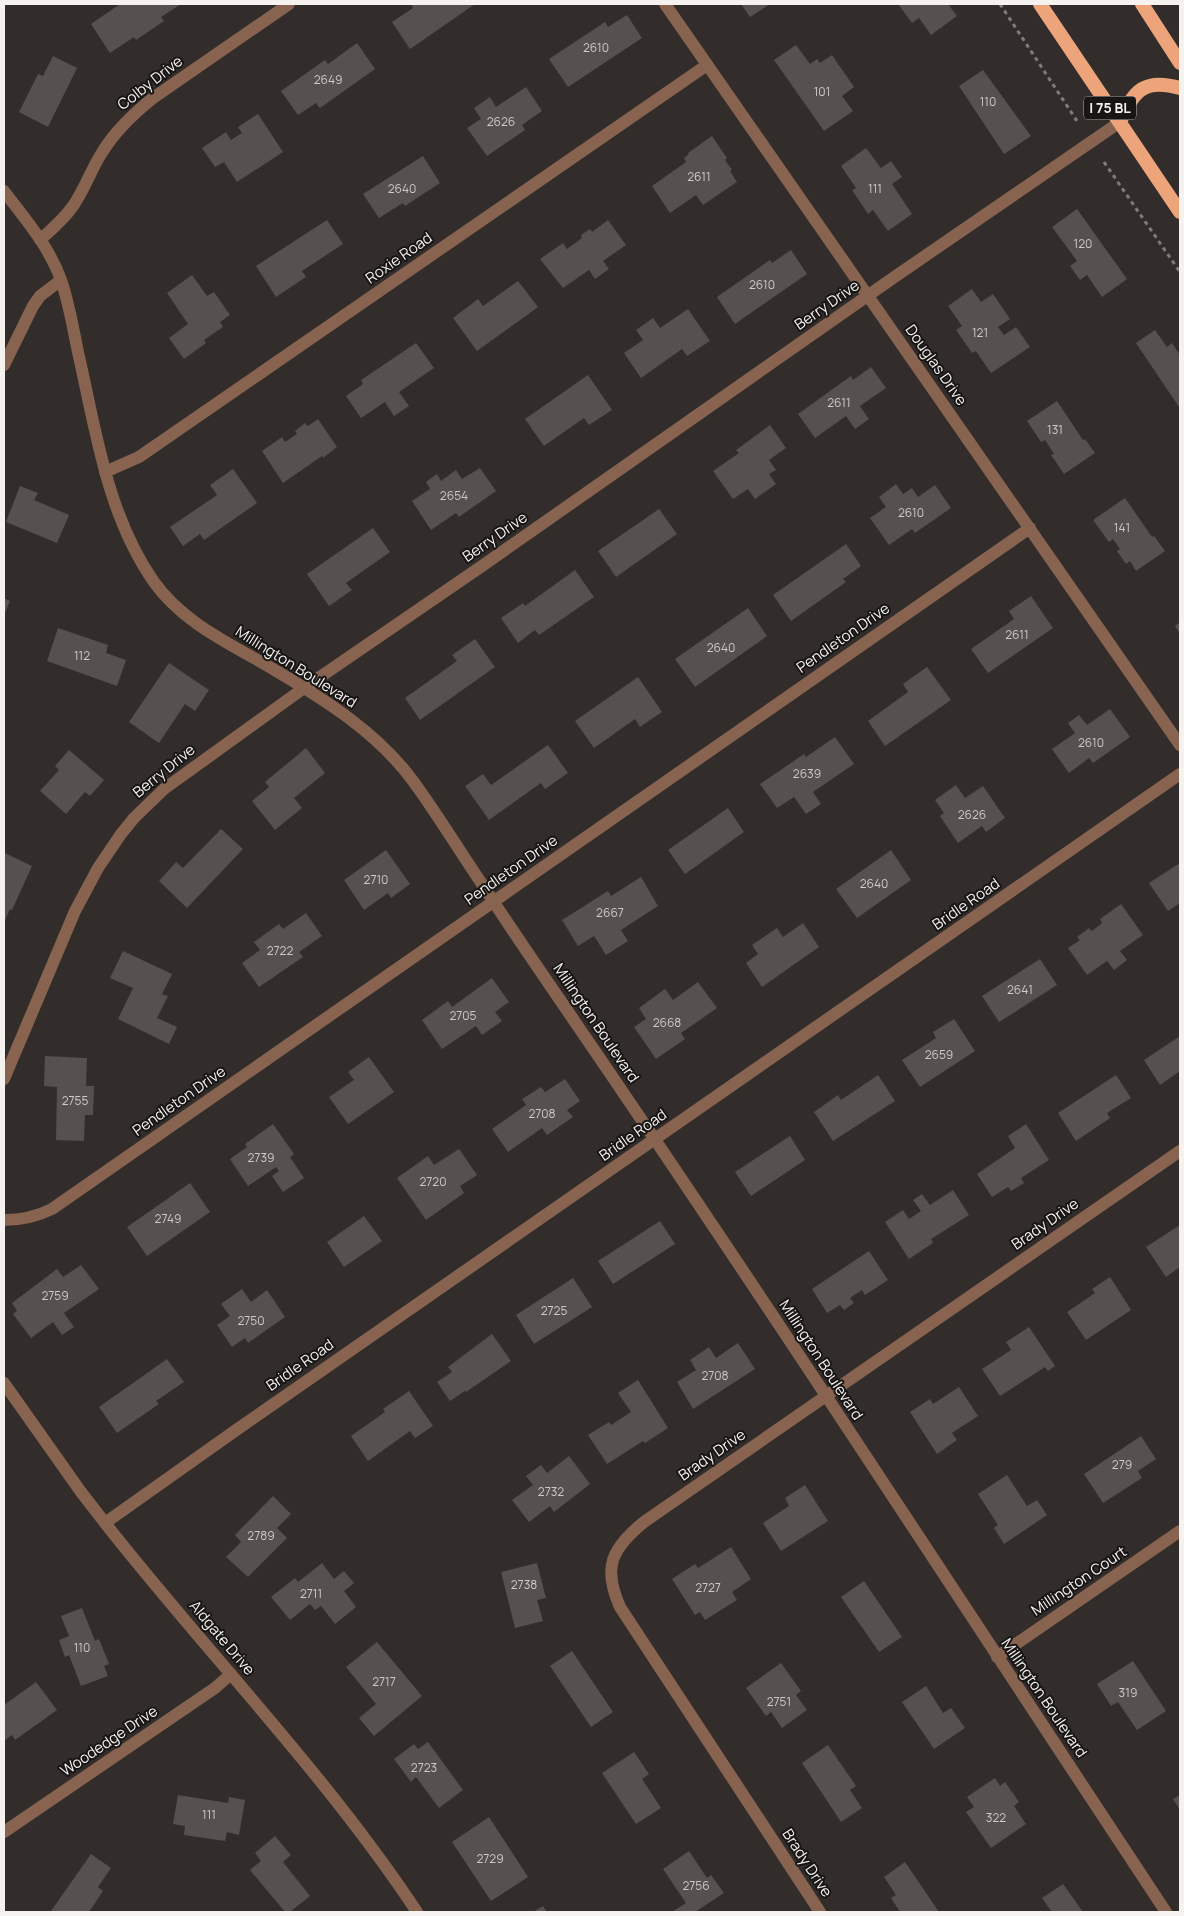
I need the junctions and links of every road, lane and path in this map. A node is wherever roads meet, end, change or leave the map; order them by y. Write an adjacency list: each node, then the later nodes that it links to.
1 (289, 4): 14 (street, Colby Drive)
2 (665, 4): 7 (street, Douglas Drive)
3 (1000, 4): 10 (path)
4 (1040, 4): 9 (highway, I 75 BL)
5 (1142, 4): 6 (highway)
6 (1180, 63)
7 (707, 65): 17 (street, Douglas Drive); 19 (street, Roxie Road)
8 (1180, 88): 9 (highway)
9 (1120, 122): 13 (highway, I 75 BL); 17 (street, Berry Drive)
10 (1079, 124)
11 (1104, 162): 15 (path)
12 (4, 191): 14 (street, Millington Boulevard)
13 (1180, 212)
14 (40, 240): 16 (street, Millington Boulevard)
15 (1180, 272)
16 (61, 280): 18 (street); 19 (street, Millington Boulevard)
17 (868, 296): 20 (street, Douglas Drive); 21 (street, Berry Drive)
18 (4, 366)
19 (105, 472): 21 (street, Millington Boulevard)
20 (1030, 528): 22 (street, Douglas Drive); 24 (street, Pendleton Drive)
21 (304, 688): 24 (street, Millington Boulevard); 25 (street, Berry Drive)
22 (1180, 745)
23 (1180, 774): 26 (street, Bridle Road)
24 (494, 902): 26 (street, Millington Boulevard); 28 (street, Pendleton Drive)
25 (4, 1078)
26 (656, 1139): 30 (street, Millington Boulevard); 31 (street, Bridle Road)
27 (1180, 1150): 30 (street, Brady Drive)
28 (4, 1220)
29 (4, 1384): 31 (street, Aldgate Drive)
30 (825, 1396): 33 (street, Millington Boulevard); 37 (street, Brady Drive)
31 (105, 1523): 34 (street, Aldgate Drive)
32 (1180, 1531): 33 (street, Millington Court)
33 (997, 1657): 38 (street, Millington Boulevard)
34 (231, 1674): 35 (street, Woodedge Drive); 36 (street, Aldgate Drive)
35 (4, 1832)
36 (417, 1912)
37 (820, 1912)
38 (1166, 1912)

